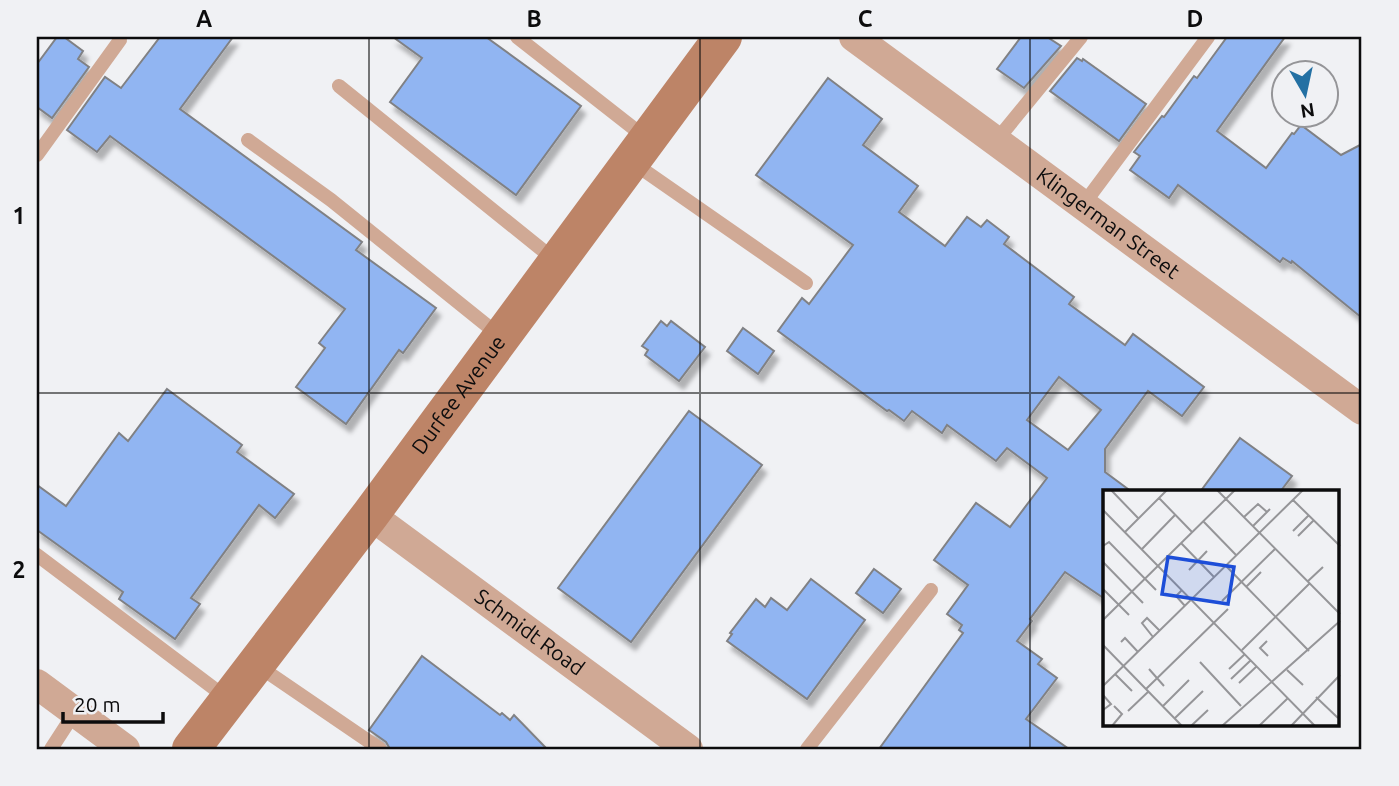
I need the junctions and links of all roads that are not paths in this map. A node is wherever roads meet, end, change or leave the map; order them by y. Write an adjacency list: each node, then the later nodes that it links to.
1 (517, 37): 10 (lane)
2 (723, 37): 10 (main road, Durfee Avenue)
3 (854, 37): 9 (street, Klingerman Street)
4 (1081, 37): 9 (lane)
5 (1208, 37): 12 (lane)
6 (120, 40): 11 (lane)
7 (340, 86): 13 (lane)
8 (248, 140): 15 (lane)
9 (996, 142): 12 (street, Klingerman Street)
10 (639, 150): 13 (main road, Durfee Avenue); 14 (lane)
11 (37, 155)
12 (1083, 205): 16 (street, Klingerman Street)
13 (557, 261): 15 (main road, Durfee Avenue)
14 (806, 282)
15 (501, 337): 17 (main road, Durfee Avenue)
16 (1362, 410)
17 (370, 515): 20 (main road, Durfee Avenue); 28 (street, Schmidt Road)
18 (37, 555): 22 (lane)
19 (931, 590): 29 (lane)
20 (256, 664): 22 (main road, Durfee Avenue); 27 (lane)
21 (37, 684): 23 (street)
22 (229, 699): 26 (main road, Durfee Avenue)
23 (75, 712): 24 (lane); 25 (street)
24 (51, 749)
25 (125, 749)
26 (191, 749)
27 (380, 749)
28 (688, 749)
29 (807, 749)

